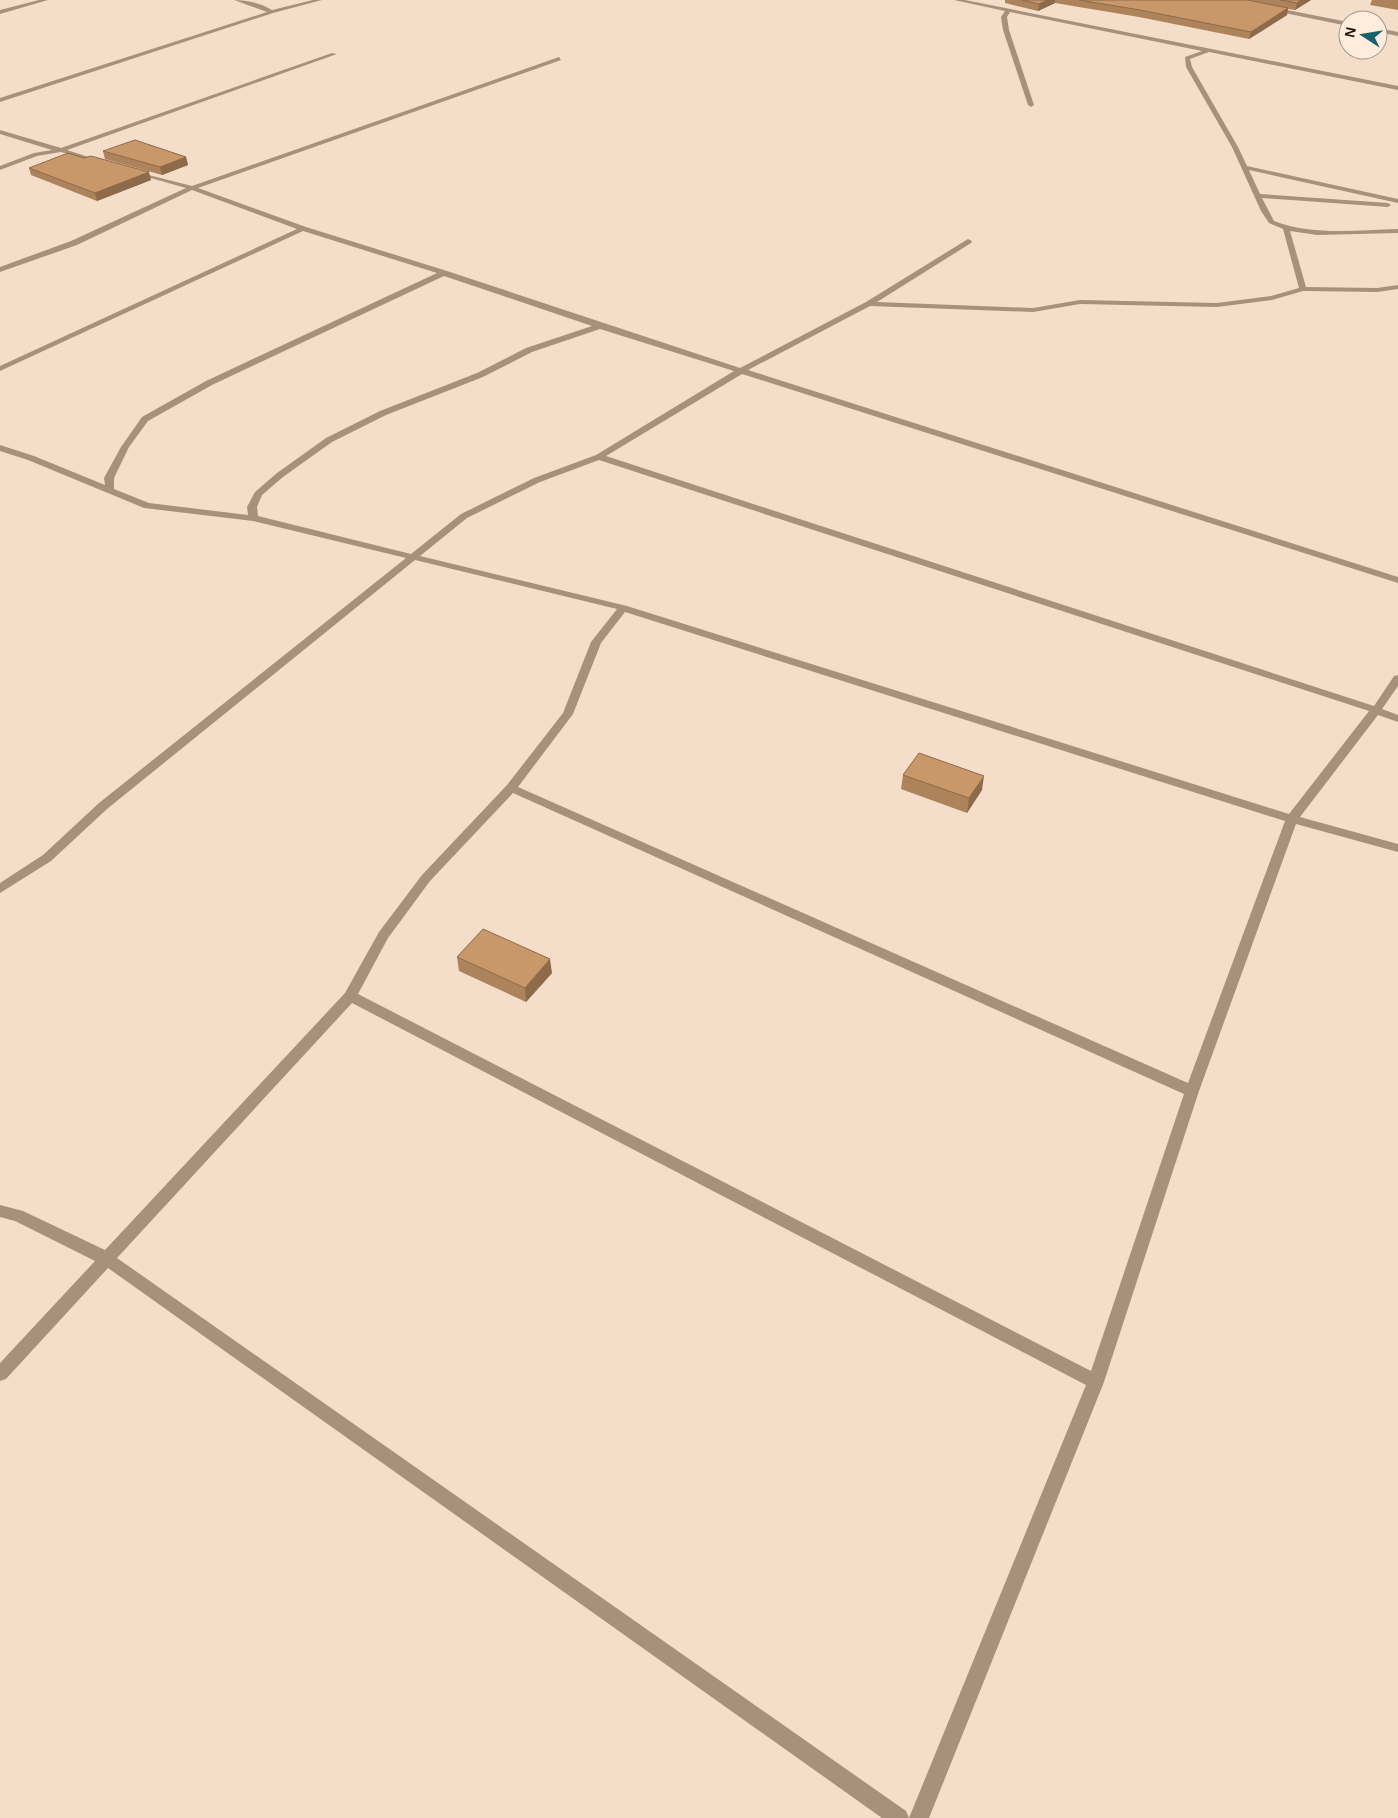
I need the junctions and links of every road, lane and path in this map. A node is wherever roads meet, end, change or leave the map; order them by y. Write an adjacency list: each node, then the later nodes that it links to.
1 (44, 0): 7 (street)
2 (237, 0): 8 (street)
3 (319, 0): 8 (street)
4 (957, 0): 6 (street)
5 (1262, 8): 9 (street)
6 (1008, 11): 10 (street); 15 (street)
7 (0, 12)
8 (271, 12): 14 (street)
9 (1338, 22)
10 (1206, 51): 13 (street); 19 (street)
11 (334, 54): 17 (street)
12 (559, 59): 22 (street)
13 (1398, 88)
14 (0, 100)
15 (1030, 105)
16 (0, 132): 17 (street)
17 (60, 151): 18 (street); 20 (street)
18 (107, 164)
19 (1244, 167): 23 (street); 24 (street)
20 (0, 168)
21 (126, 170): 22 (street)
22 (192, 188): 27 (street); 30 (street)
23 (1257, 196): 25 (street); 26 (street)
24 (1398, 201)
25 (1398, 206)
26 (1286, 228): 28 (street); 33 (street)
27 (303, 229): 31 (street); 36 (street)
28 (1398, 231)
29 (968, 241): 34 (street)
30 (0, 270)
31 (444, 273): 35 (street); 40 (street)
32 (1398, 287): 33 (street)
33 (1303, 289): 34 (street)
34 (869, 304): 37 (street)
35 (600, 326): 37 (street); 41 (street)
36 (0, 369)
37 (742, 370): 39 (street); 43 (street)
38 (0, 448): 40 (street)
39 (599, 457): 42 (street); 46 (street)
40 (110, 492): 41 (street)
41 (253, 518): 42 (street)
42 (414, 556): 44 (street); 51 (street)
43 (1398, 580)
44 (623, 608): 48 (street); 49 (street)
45 (1398, 678): 46 (street)
46 (1376, 710): 47 (street); 49 (street)
47 (1398, 719)
48 (511, 788): 52 (street); 53 (street)
49 (1292, 818): 50 (street); 53 (street)
50 (1398, 848)
51 (0, 889)
52 (350, 996): 55 (street); 57 (street)
53 (1192, 1091): 57 (street)
54 (0, 1211): 55 (street)
55 (108, 1259): 56 (street); 58 (street)
56 (0, 1374)
57 (1096, 1382): 59 (street)
58 (899, 1818)
59 (919, 1818)

